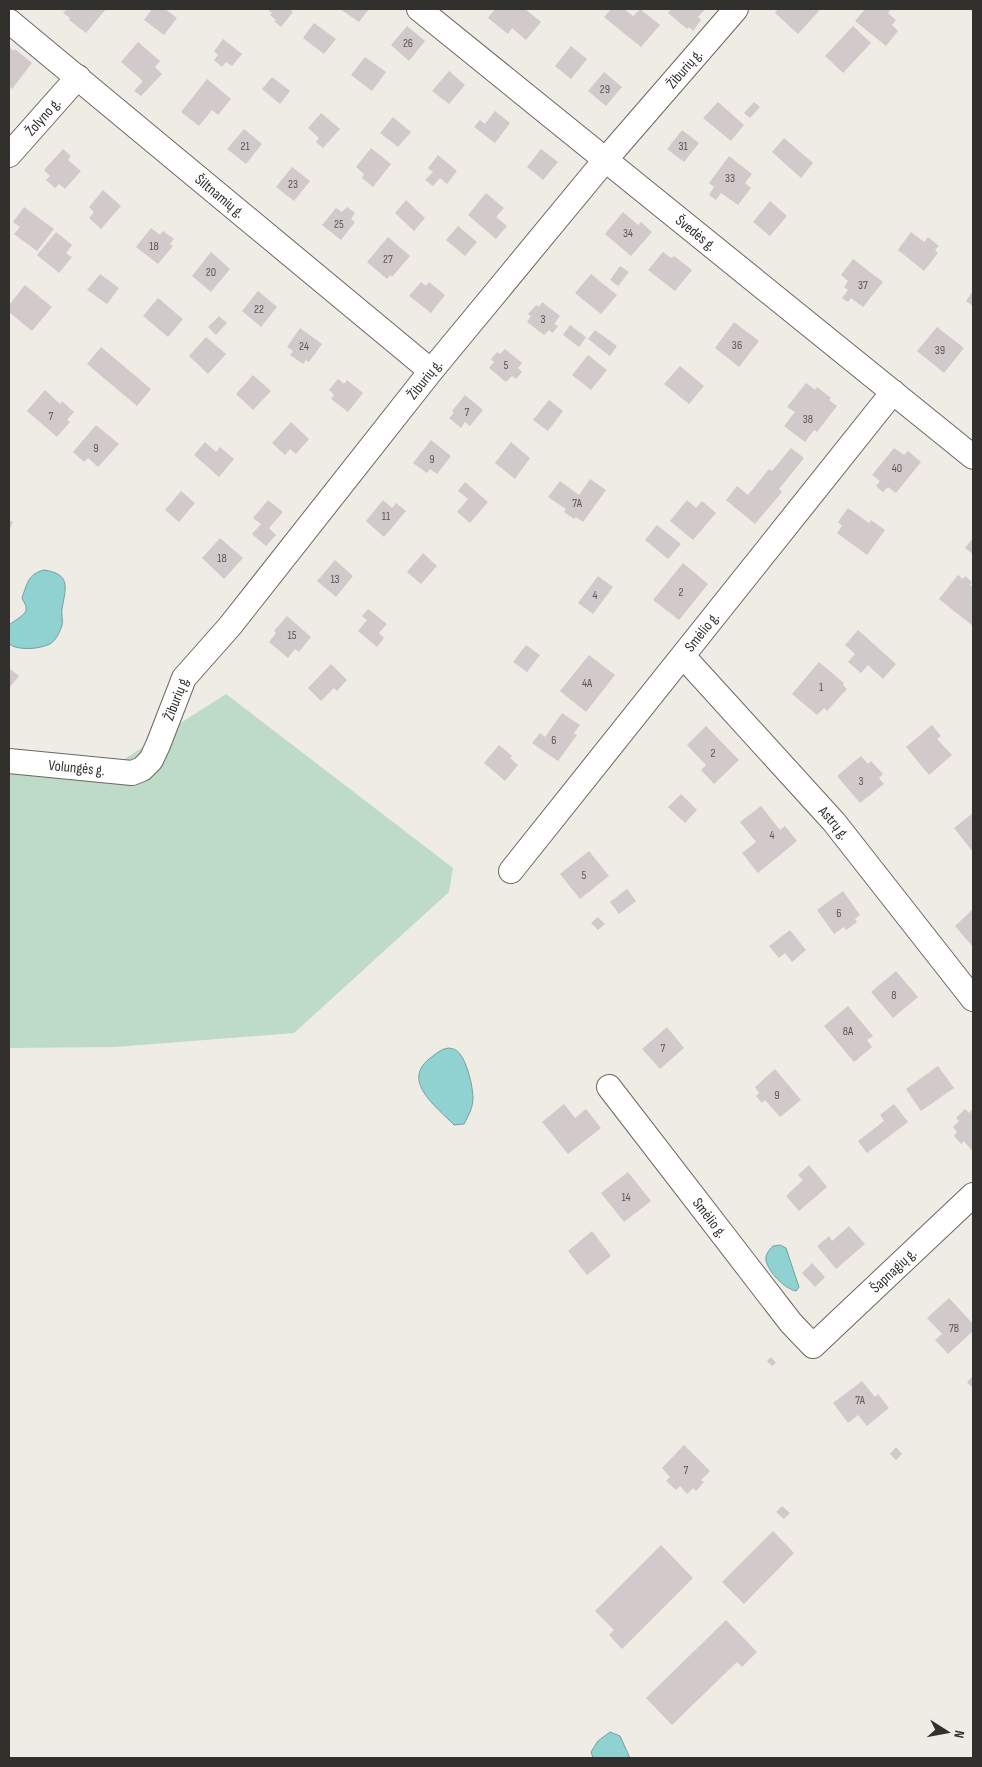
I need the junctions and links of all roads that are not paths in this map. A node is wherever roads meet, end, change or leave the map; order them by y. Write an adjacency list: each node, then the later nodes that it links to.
1 (419, 9): 6 (street, Švedės g.)
2 (736, 9): 6 (street, Žiburių g.)
3 (9, 21): 4 (street, Šiltnamių g.)
4 (78, 77): 5 (street, Žolyno g.); 7 (street, Šiltnamių g.)
5 (9, 155)
6 (606, 159): 7 (street, Žiburių g.); 8 (street, Švedės g.)
7 (431, 371): 12 (street, Žiburių g.)
8 (892, 392): 9 (street, Švedės g.); 10 (street, Smėlio g.)
9 (973, 457)
10 (683, 656): 13 (street, Smėlio g.); 14 (street, Astrų g.)
11 (9, 761): 12 (street, Volungės g.)
12 (142, 769)
13 (510, 871)
14 (973, 999)
15 (609, 1087): 17 (street, Smėlio g.)
16 (973, 1195): 17 (street, Šapnagių g.)
17 (813, 1346)

